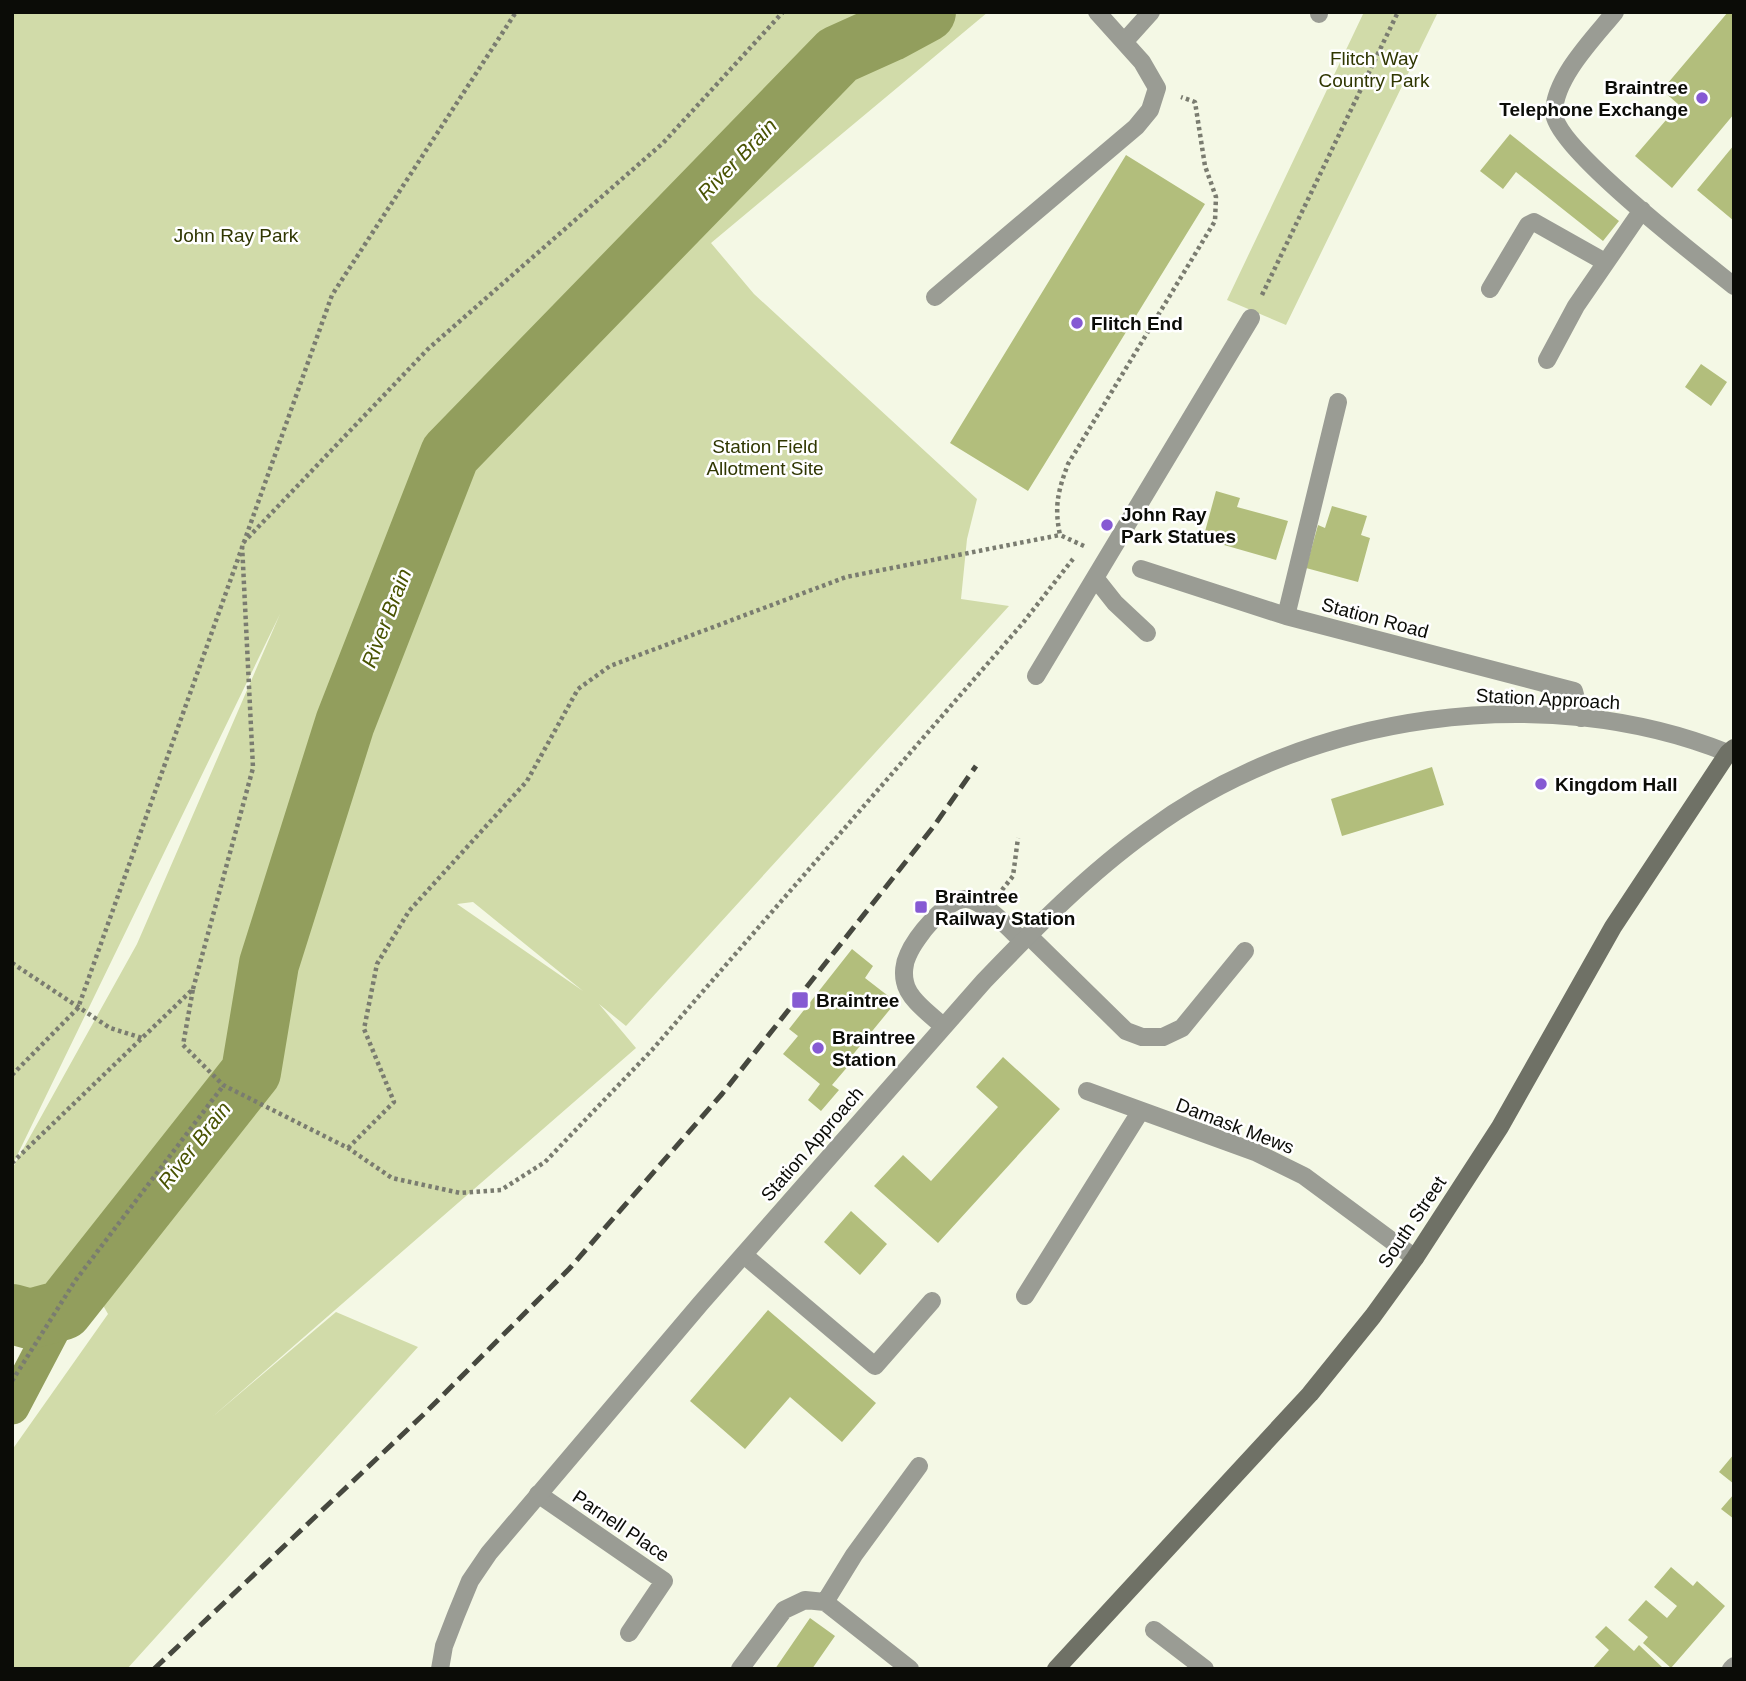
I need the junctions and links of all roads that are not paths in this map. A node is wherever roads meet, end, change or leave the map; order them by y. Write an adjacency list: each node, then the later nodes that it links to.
1 (1097, 12): 4 (street)
2 (1151, 12): 4 (street)
3 (1615, 12): 5 (street)
4 (1124, 42): 9 (street)
5 (1642, 210): 6 (street); 7 (street)
6 (1605, 262): 8 (street); 11 (street)
7 (1734, 286)
8 (1490, 289)
9 (936, 297)
10 (1251, 318): 14 (street)
11 (1547, 360)
12 (1338, 402): 15 (street)
13 (1141, 569): 15 (street, Station Road)
14 (1096, 579): 16 (street); 17 (street)
15 (1286, 616): 18 (street, Station Road)
16 (1147, 633)
17 (1036, 676)
18 (1581, 718): 19 (street, Station Approach); 20 (street, Station Approach)
19 (1731, 751): 26 (main road, South Street)
20 (1025, 938): 21 (street); 22 (street, Station Approach); 22 (street)
21 (1245, 951)
22 (943, 1026): 25 (street, Station Approach)
23 (1087, 1091): 24 (street, Damask Mews)
24 (1140, 1112): 26 (street, Damask Mews); 27 (street)
25 (744, 1255): 28 (street); 30 (street, Station Approach)
26 (1415, 1258): 37 (main road, South Street)
27 (1025, 1296)
28 (932, 1301)
29 (919, 1466): 31 (street)
30 (538, 1494): 33 (street, Parnell Place); 34 (street, Station Approach)
31 (825, 1602): 35 (street); 36 (street)
32 (1154, 1630): 38 (street)
33 (629, 1633)
34 (440, 1669)
35 (740, 1669)
36 (910, 1669)
37 (1056, 1669)
38 (1205, 1669)

